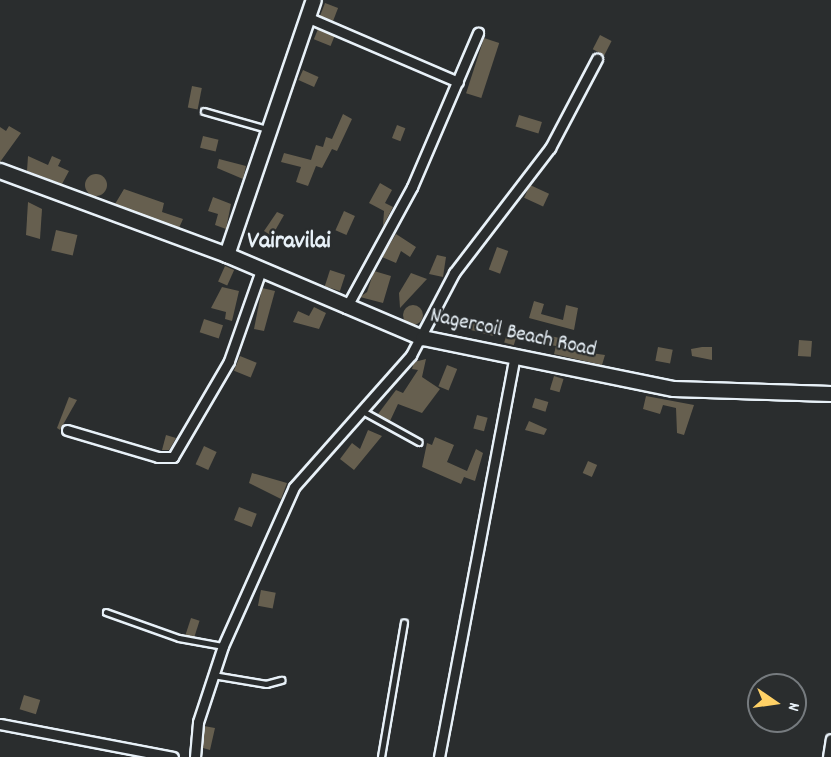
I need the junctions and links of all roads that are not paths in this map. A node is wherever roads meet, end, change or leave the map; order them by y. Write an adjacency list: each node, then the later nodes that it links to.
1 (314, 0): 2 (main road)
2 (309, 18): 5 (street); 7 (main road)
3 (478, 33): 5 (street)
4 (597, 59): 12 (street)
5 (458, 82): 11 (street)
6 (204, 111): 7 (lane)
7 (269, 130): 9 (main road)
8 (0, 171): 9 (main road, Nagercoil Beach Road)
9 (227, 255): 10 (main road, Nagercoil Beach Road)
10 (261, 270): 11 (main road, Nagercoil Beach Road); 16 (street)
11 (346, 308): 12 (main road, Nagercoil Beach Road)
12 (423, 338): 13 (main road, Nagercoil Beach Road); 15 (street)
13 (514, 357): 14 (main road, Nagercoil Beach Road); 28 (street)
14 (831, 394)
15 (359, 410): 17 (lane); 20 (street)
16 (67, 430)
17 (419, 442)
18 (106, 612): 20 (lane)
19 (404, 623): 27 (lane)
20 (223, 646): 21 (street)
21 (213, 675): 22 (lane); 26 (street)
22 (281, 680)
23 (0, 724): 25 (street)
24 (831, 739): 29 (street)
25 (173, 757)
26 (195, 757)
27 (381, 757)
28 (439, 757)
29 (828, 757)

